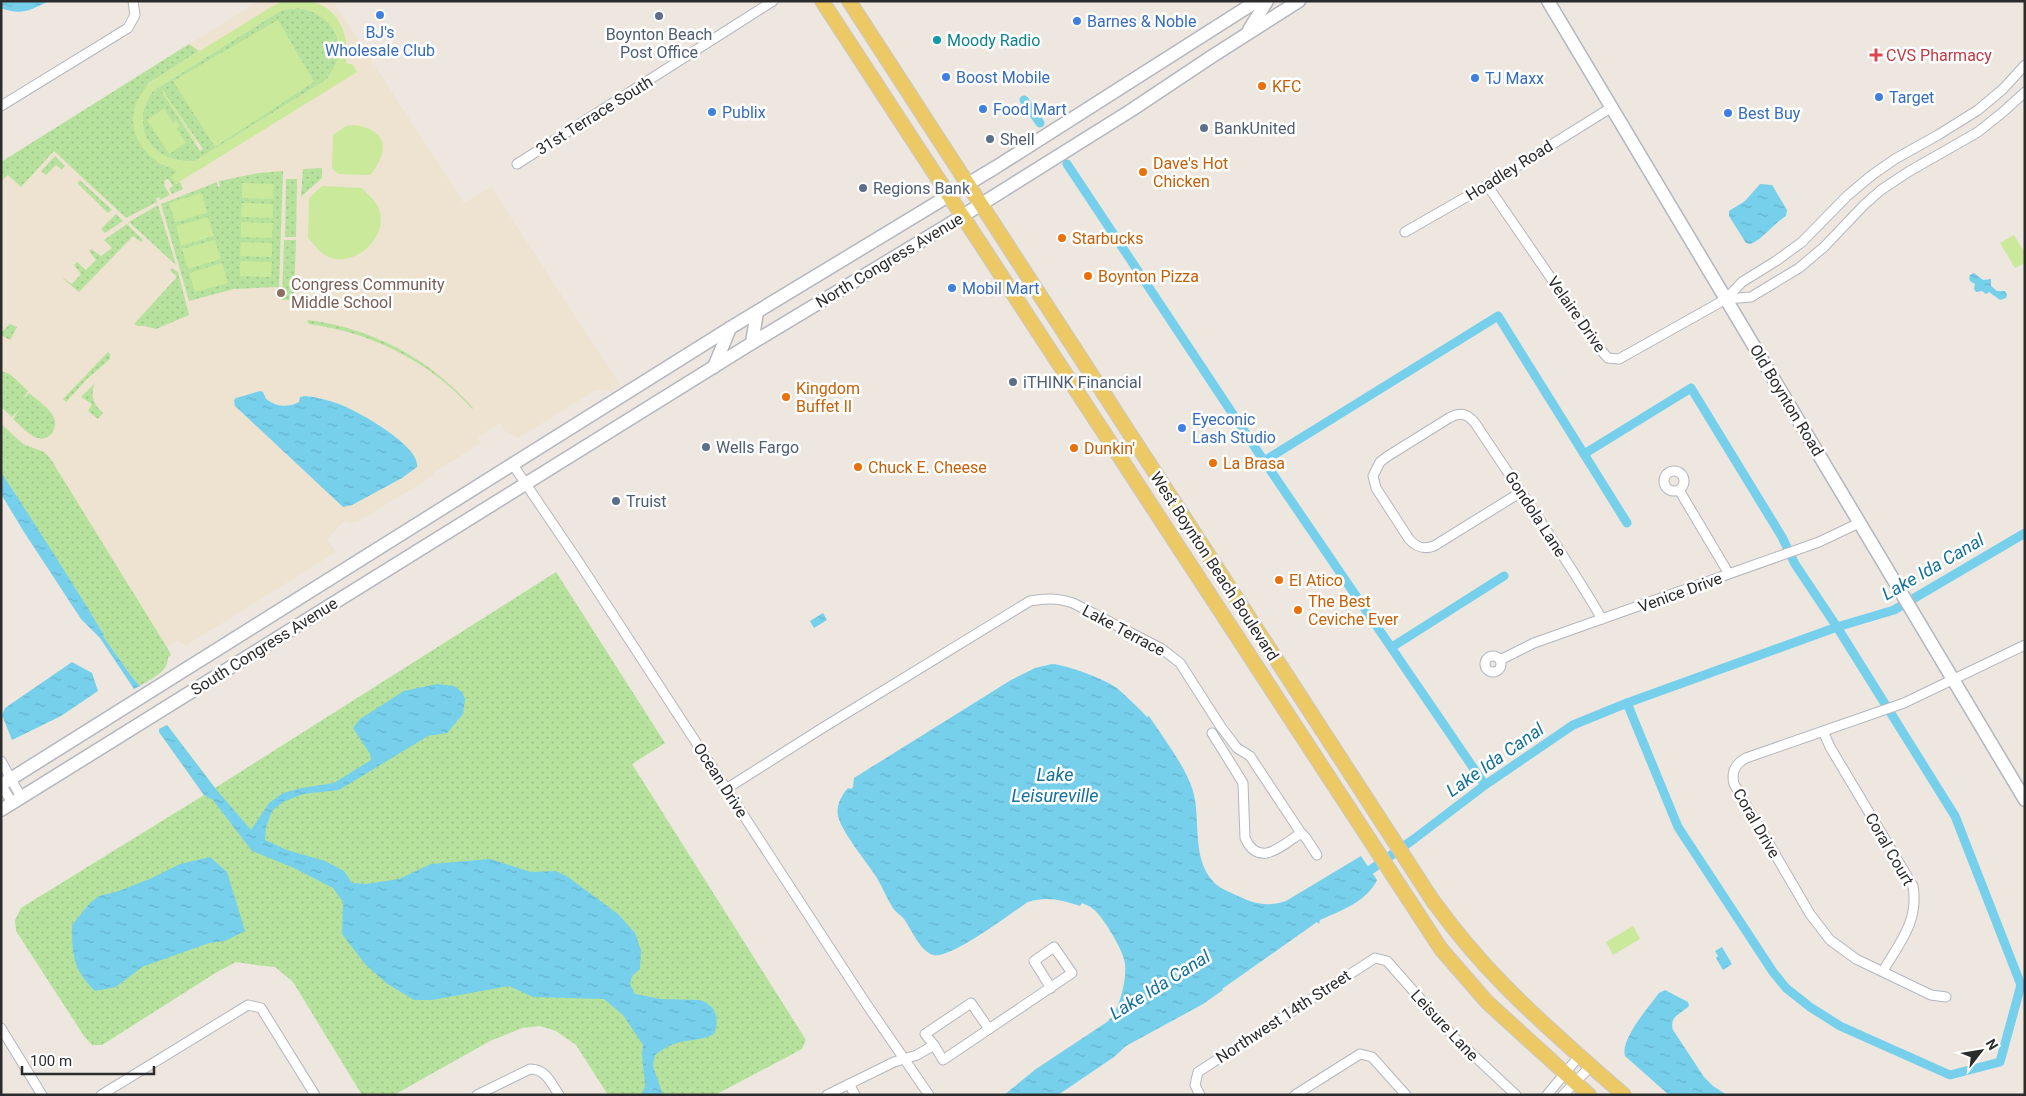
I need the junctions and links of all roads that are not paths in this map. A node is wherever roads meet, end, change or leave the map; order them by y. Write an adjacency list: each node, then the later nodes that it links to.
1 (133, 1): 14 (street)
2 (773, 1): 16 (street, 31st Terrace South)
3 (822, 1): 19 (main road, West Boynton Beach Boulevard)
4 (850, 1): 17 (main road, West Boynton Beach Boulevard)
5 (1257, 1): 17 (main road, North Congress Avenue)
6 (1267, 1): 11 (main road)
7 (1284, 1): 10 (main road)
8 (1299, 1): 10 (main road, North Congress Avenue)
9 (1548, 1): 15 (main road, Old Boynton Road)
10 (1277, 15): 11 (main road, North Congress Avenue)
11 (1247, 34): 20 (main road, North Congress Avenue)
12 (2025, 65): 23 (street)
13 (2025, 92): 23 (street)
14 (1, 106)
15 (1612, 107): 18 (street, Hoadley Road); 23 (main road, Old Boynton Road)
16 (517, 164)
17 (968, 183): 19 (main road, North Congress Avenue); 20 (main road, West Boynton Beach Boulevard)
18 (1487, 185): 22 (street, Hoadley Road); 23 (street, Velaire Drive)
19 (947, 195): 21 (main road, West Boynton Beach Boulevard); 24 (main road, North Congress Avenue)
20 (980, 204): 21 (main road, North Congress Avenue); 29 (main road, West Boynton Beach Boulevard)
21 (961, 216): 26 (main road, North Congress Avenue); 28 (main road, West Boynton Beach Boulevard)
22 (1405, 232)
23 (1726, 299): 36 (main road, Old Boynton Road)
24 (758, 312): 25 (main road, North Congress Avenue); 26 (main road)
25 (730, 328): 27 (main road); 31 (main road, North Congress Avenue)
26 (752, 343): 27 (main road, North Congress Avenue)
27 (714, 367): 33 (main road, North Congress Avenue)
28 (1103, 433): 29 (main road); 30 (main road, West Boynton Beach Boulevard)
29 (1133, 440): 32 (main road, West Boynton Beach Boulevard)
30 (1122, 461): 32 (main road); 61 (main road, West Boynton Beach Boulevard)
31 (513, 465): 33 (street, Ocean Drive); 45 (main road, South Congress Avenue)
32 (1152, 469): 58 (main road, West Boynton Beach Boulevard)
33 (527, 484): 46 (street, Ocean Drive); 48 (main road, South Congress Avenue)
34 (1679, 490): 37 (street)
35 (1521, 492): 35 (street, Gondola Lane); 38 (street, Gondola Lane)
36 (1859, 523): 37 (street, Venice Drive); 41 (main road, Old Boynton Road)
37 (1729, 574): 38 (street, Venice Drive)
38 (1602, 619): 40 (street, Venice Drive)
39 (2025, 645): 41 (street, Coral Drive)
40 (1500, 660)
41 (1953, 679): 42 (street, Coral Drive); 47 (main road, Old Boynton Road)
42 (1823, 731): 52 (street, Coral Court); 52 (street, Coral Drive)
43 (1212, 733): 49 (street)
44 (1, 761): 45 (street)
45 (4, 783): 48 (street)
46 (726, 790): 49 (street, Lake Terrace); 59 (street, Ocean Drive)
47 (2025, 800)
48 (11, 803)
49 (1301, 833): 50 (street, Lake Terrace)
50 (1317, 854)
51 (1375, 958): 71 (street, Northwest 14th Street); 74 (street, Leisure Lane)
52 (1883, 971): 54 (street, Coral Drive)
53 (1051, 988): 53 (street); 56 (street)
54 (1946, 997)
55 (1, 1028): 63 (street)
56 (989, 1029): 57 (street); 57 (street)
57 (934, 1045): 59 (street)
58 (1580, 1056): 60 (main road, West Boynton Beach Boulevard); 61 (street)
59 (905, 1059): 62 (street); 70 (street, Ocean Drive)
60 (1591, 1066): 61 (street); 78 (main road, West Boynton Beach Boulevard)
61 (1570, 1079): 75 (street); 76 (street); 77 (main road, West Boynton Beach Boulevard)
62 (849, 1084): 68 (street); 69 (street)
63 (42, 1095)
64 (102, 1095): 65 (street)
65 (315, 1095)
66 (477, 1095): 67 (street)
67 (559, 1095)
68 (827, 1095)
69 (855, 1095)
70 (929, 1095)
71 (1200, 1095)
72 (1295, 1095): 73 (street)
73 (1406, 1095)
74 (1516, 1095)
75 (1547, 1095)
76 (1564, 1095)
77 (1589, 1095)
78 (1624, 1095)

